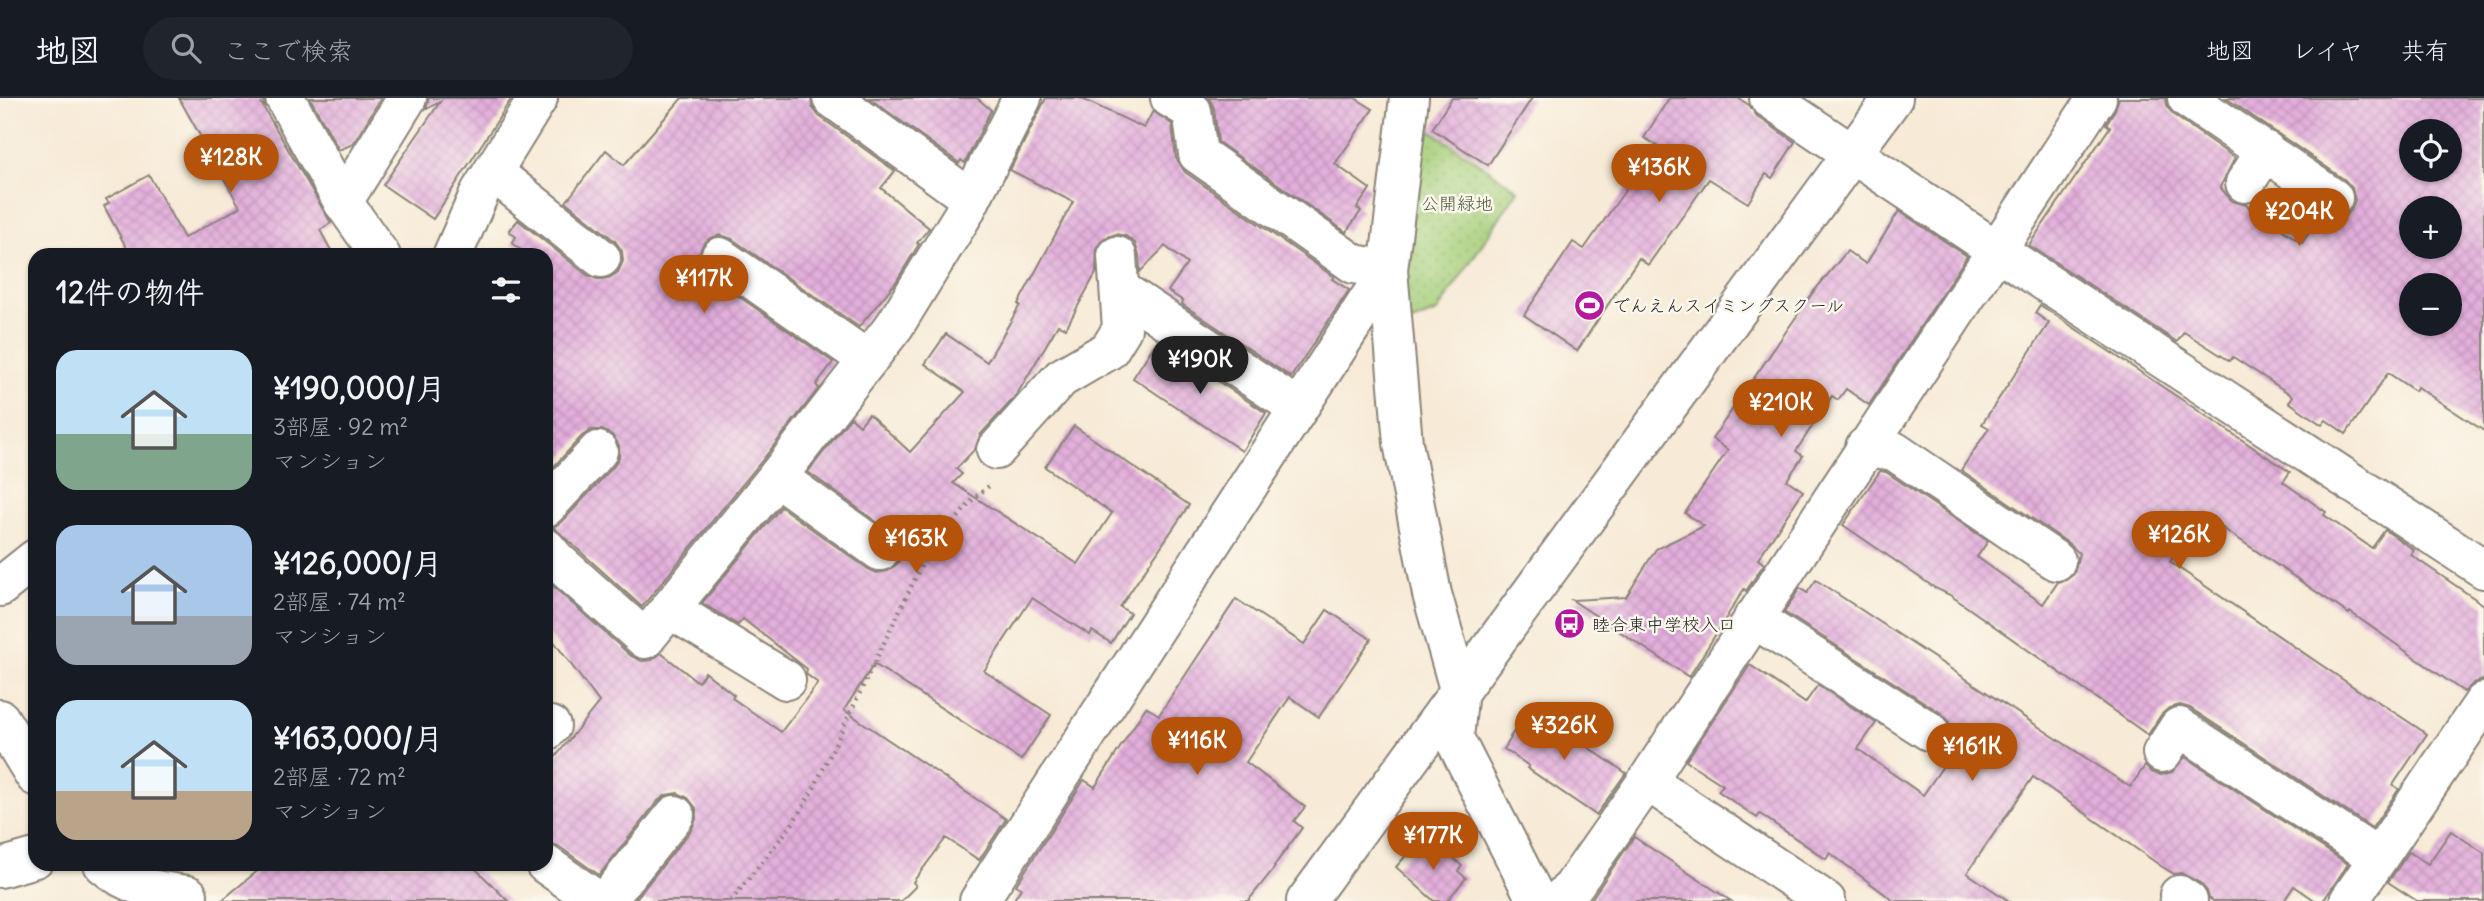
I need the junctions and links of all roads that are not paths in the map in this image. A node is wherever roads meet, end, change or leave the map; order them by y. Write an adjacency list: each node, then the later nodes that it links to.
1 (285, 98): 18 (street)
2 (407, 98): 18 (street)
3 (538, 98): 14 (street)
4 (832, 98): 17 (street)
5 (1022, 98): 17 (street)
6 (1170, 98): 24 (street)
7 (1409, 98): 24 (street)
8 (1769, 98): 13 (street)
9 (1893, 98): 13 (street)
10 (2096, 98): 21 (street)
11 (2187, 98): 12 (street)
12 (2266, 151): 15 (street); 16 (street)
13 (1853, 155): 21 (street); 41 (street)
14 (493, 172): 20 (street); 23 (street)
15 (2245, 183)
16 (2333, 198)
17 (971, 199): 25 (street)
18 (343, 202): 19 (street)
19 (375, 248)
20 (456, 248)
21 (1995, 249): 27 (street); 36 (street)
22 (720, 257): 25 (street)
23 (601, 258)
24 (1388, 270): 26 (street); 41 (street)
25 (868, 360): 30 (street)
26 (1298, 408): 29 (street); 57 (street)
27 (1865, 447): 34 (street); 39 (street)
28 (598, 452): 31 (street)
29 (995, 467)
30 (777, 477): 32 (street); 38 (street)
31 (553, 500)
32 (880, 551)
33 (553, 556): 38 (street)
34 (2056, 561)
35 (28, 565): 37 (street)
36 (2484, 569)
37 (0, 587)
38 (670, 609): 40 (street)
39 (1753, 618): 45 (street); 47 (street)
40 (786, 680)
41 (1459, 689): 58 (street); 59 (street)
42 (2484, 702): 49 (street)
43 (0, 719): 46 (street)
44 (2179, 727): 49 (street)
45 (1912, 732)
46 (28, 765)
47 (1647, 780): 60 (street); 61 (street)
48 (675, 815): 56 (street)
49 (2378, 858): 62 (street)
50 (28, 860): 51 (street)
51 (0, 868)
52 (553, 870): 55 (street)
53 (112, 871): 54 (street)
54 (191, 887)
55 (598, 901)
56 (606, 901)
57 (979, 901)
58 (1306, 901)
59 (1537, 901)
60 (1558, 901)
61 (1826, 901)
62 (2349, 901)

